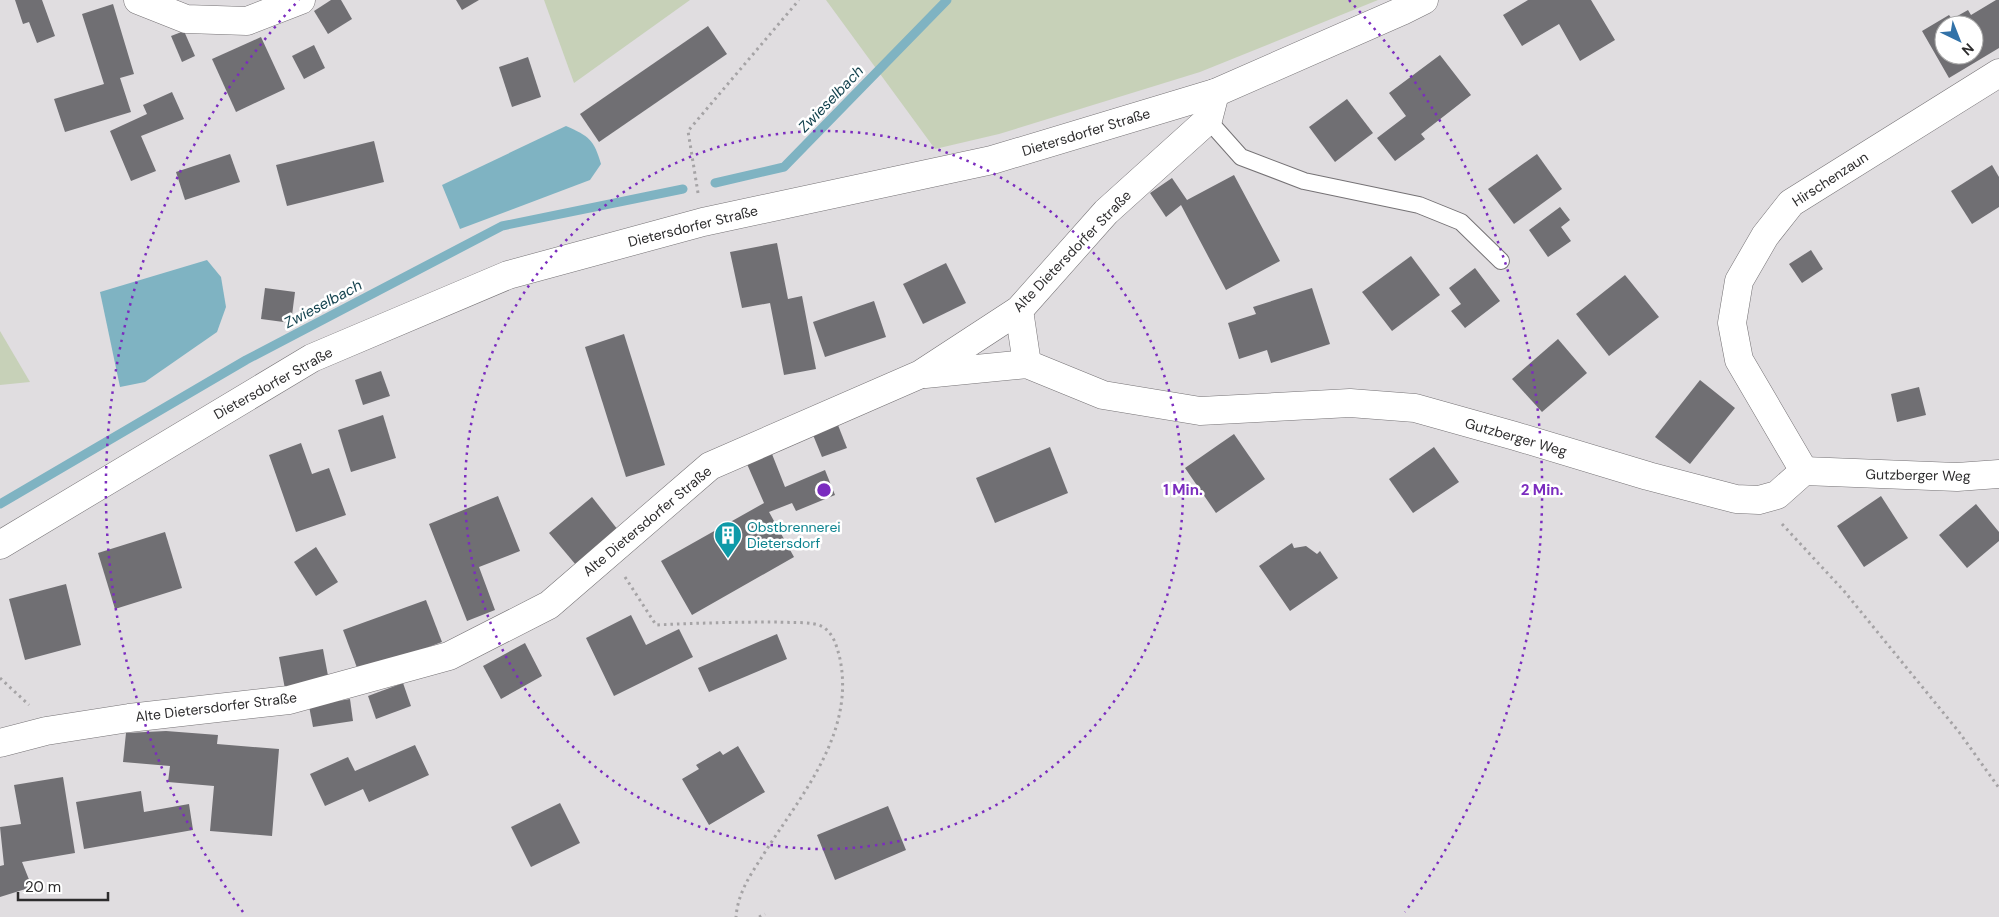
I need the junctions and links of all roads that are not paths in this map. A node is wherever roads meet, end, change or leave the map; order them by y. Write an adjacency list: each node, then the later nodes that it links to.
1 (138, 0): 2 (street)
2 (301, 0)
3 (1424, 0): 5 (street, Dietersdorfer Straße)
4 (1999, 73): 11 (street, Hirschenzaun)
5 (1215, 93): 6 (street); 13 (street, Dietersdorfer Straße)
6 (1208, 120): 7 (lane); 8 (street, Alte Dietersdorfer Straße)
7 (1500, 261)
8 (1019, 310): 9 (street); 10 (street, Alte Dietersdorfer Straße)
9 (1027, 364): 10 (street, Gutzberger Weg); 11 (street, Gutzberger Weg)
10 (921, 374): 14 (street, Alte Dietersdorfer Straße)
11 (1804, 472): 12 (street, Gutzberger Weg)
12 (1999, 474)
13 (0, 545)
14 (0, 743)

